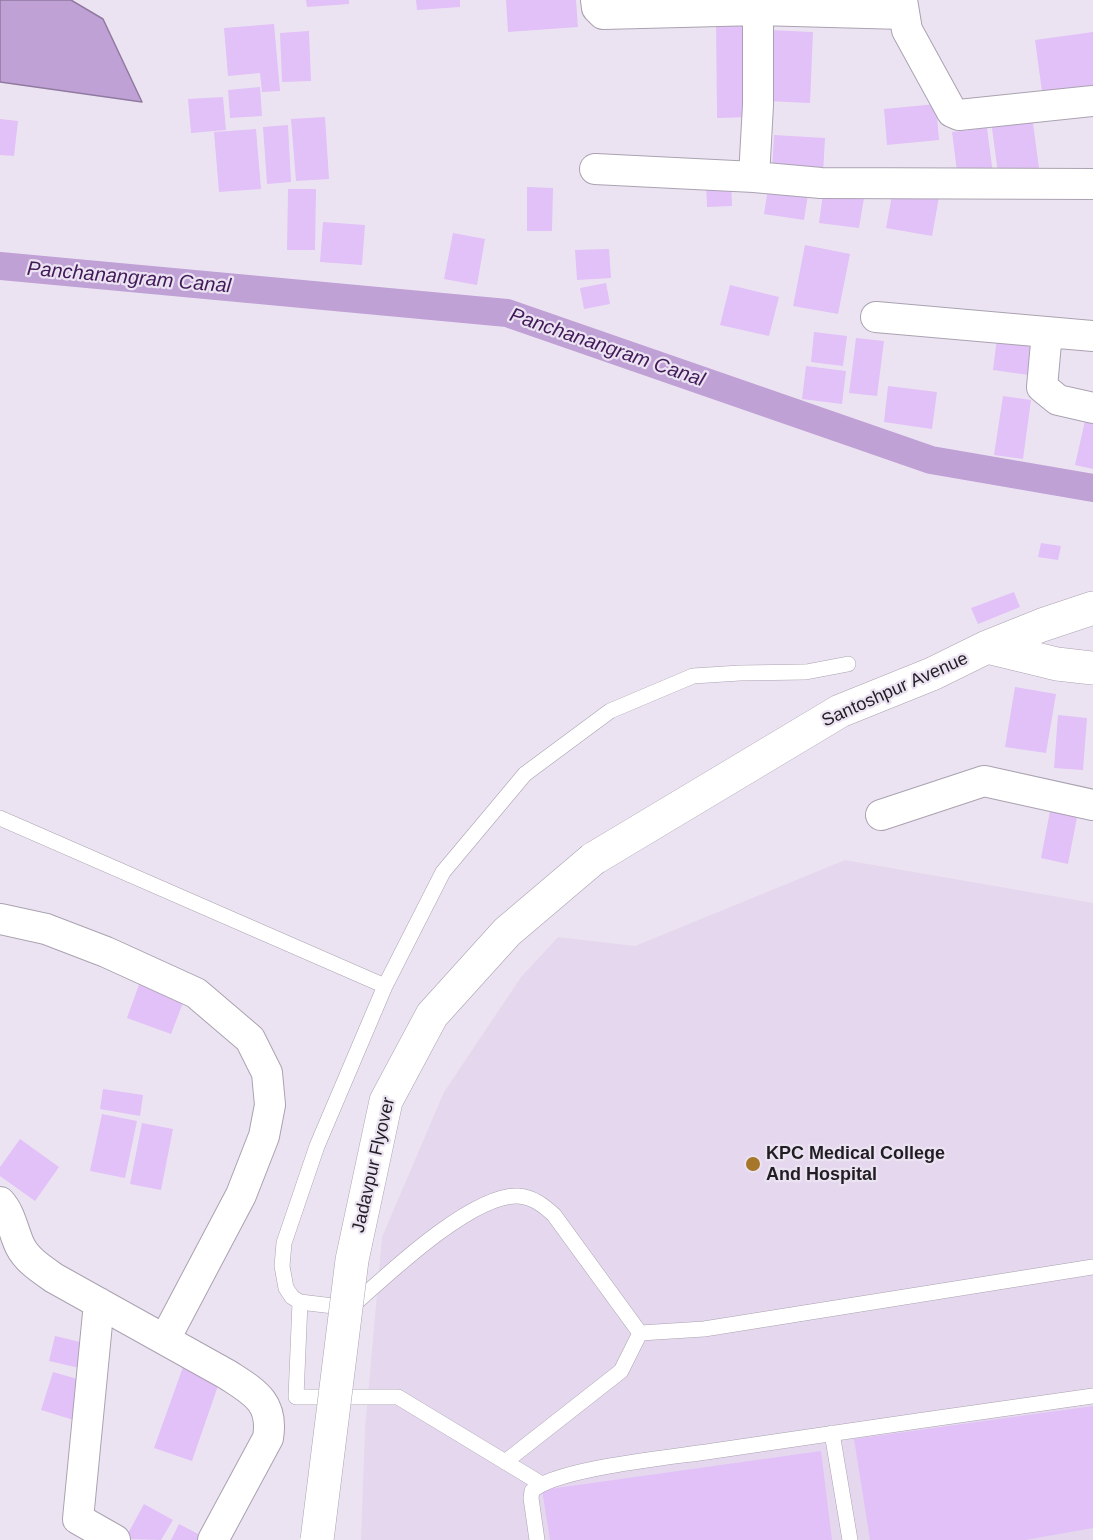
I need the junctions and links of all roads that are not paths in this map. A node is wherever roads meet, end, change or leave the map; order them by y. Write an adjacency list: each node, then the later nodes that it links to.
1 (596, 0): 3 (street)
2 (902, 7): 3 (street); 4 (street)
3 (758, 10): 6 (street)
4 (1093, 101)
5 (595, 169): 6 (street)
6 (754, 177): 7 (street)
7 (1093, 184)
8 (876, 317): 9 (street)
9 (1047, 332): 10 (street); 11 (street)
10 (1093, 336)
11 (1093, 408)
12 (1093, 608): 13 (main road, Santoshpur Avenue)
13 (987, 647): 15 (main road); 16 (main road, Santoshpur Avenue)
14 (848, 664): 21 (lane)
15 (1093, 668)
16 (710, 789): 34 (main road, Jadavpur Flyover, bridge)
17 (1093, 805): 18 (street)
18 (881, 815)
19 (0, 818): 21 (lane)
20 (0, 919): 27 (street)
21 (385, 986): 24 (lane)
22 (3, 1223): 25 (street)
23 (1093, 1267): 26 (lane)
24 (300, 1302): 26 (lane); 30 (lane)
25 (99, 1303): 27 (street); 32 (street)
26 (640, 1333): 30 (lane)
27 (165, 1340): 33 (street)
28 (1093, 1396): 29 (lane)
29 (832, 1433): 31 (lane); 36 (lane)
30 (505, 1462): 31 (lane)
31 (540, 1483): 35 (lane)
32 (115, 1540)
33 (213, 1540)
34 (317, 1540)
35 (537, 1540)
36 (850, 1540)

